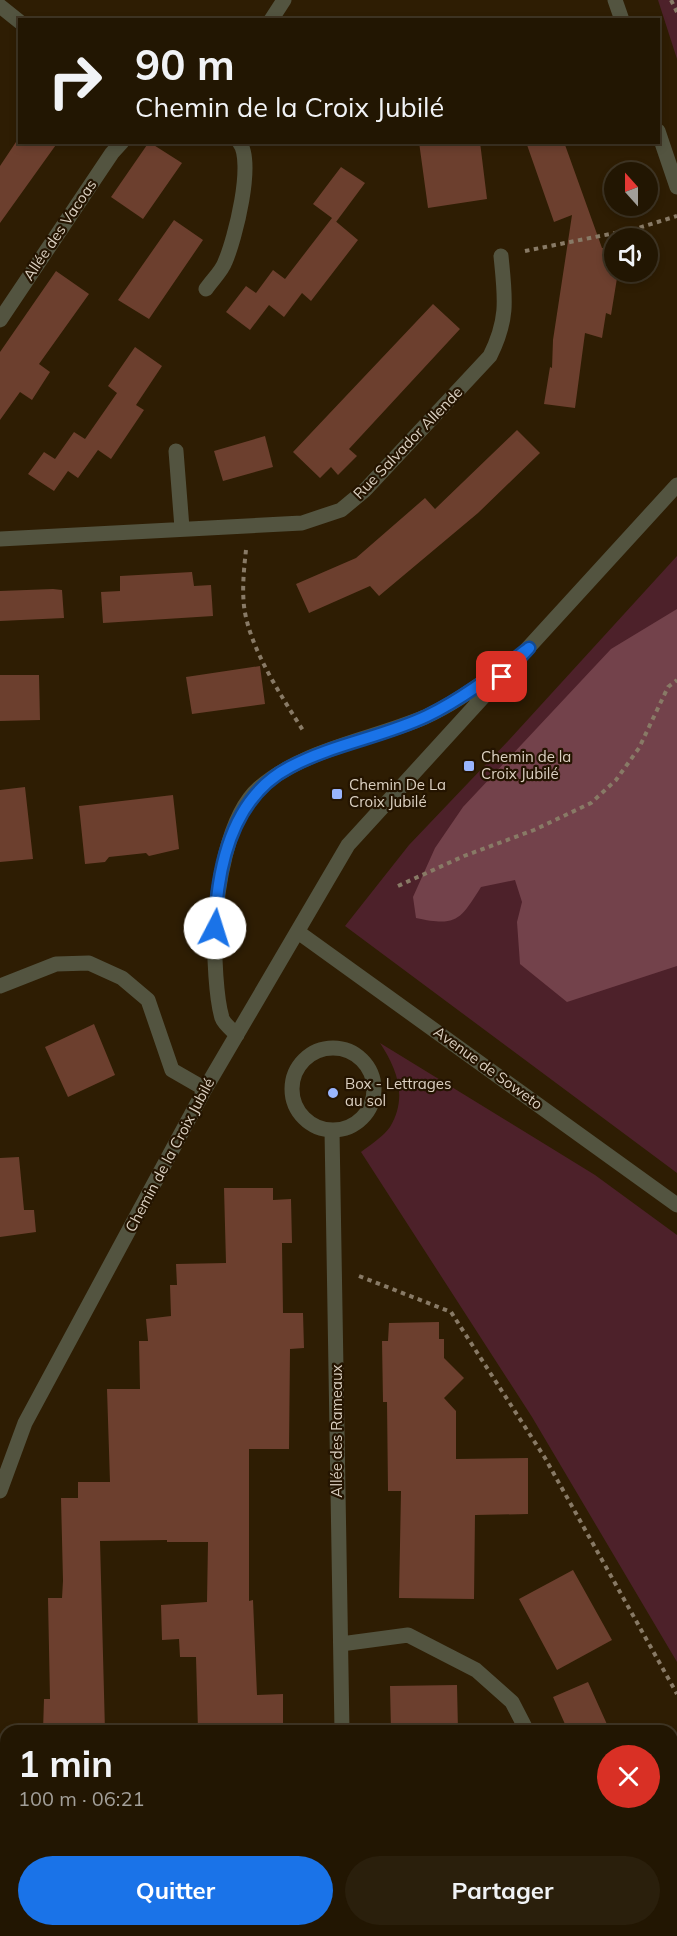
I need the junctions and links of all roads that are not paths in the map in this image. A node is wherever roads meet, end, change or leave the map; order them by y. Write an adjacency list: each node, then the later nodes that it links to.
1 (284, 0): 4 (street)
2 (615, 0): 5 (street)
3 (0, 6): 6 (street)
4 (272, 18)
5 (621, 18)
6 (18, 20)
7 (660, 137): 10 (street)
8 (120, 144): 13 (street, Allée des Vacoas)
9 (240, 144): 12 (street)
10 (677, 187)
11 (501, 256): 16 (street, Rue Salvador Allende)
12 (206, 289)
13 (0, 320)
14 (176, 451): 16 (street)
15 (677, 485): 18 (street, Chemin de la Croix Jubilé)
16 (182, 528): 17 (street, Rue Salvador Allende)
17 (0, 539)
18 (529, 648): 19 (street, Chemin de la Croix Jubilé); 21 (street)
19 (298, 933): 21 (street, Chemin de la Croix Jubilé); 24 (street, Avenue de Soweto)
20 (0, 986): 22 (street)
21 (237, 1035): 22 (street, Chemin de la Croix Jubilé)
22 (205, 1089): 25 (street, Chemin de la Croix Jubilé)
23 (332, 1130): 23 (street); 26 (street, Allée des Rameaux)
24 (677, 1205)
25 (0, 1491)
26 (341, 1644): 27 (street, Allée des Rameaux); 28 (street)
27 (342, 1725)
28 (524, 1725)

